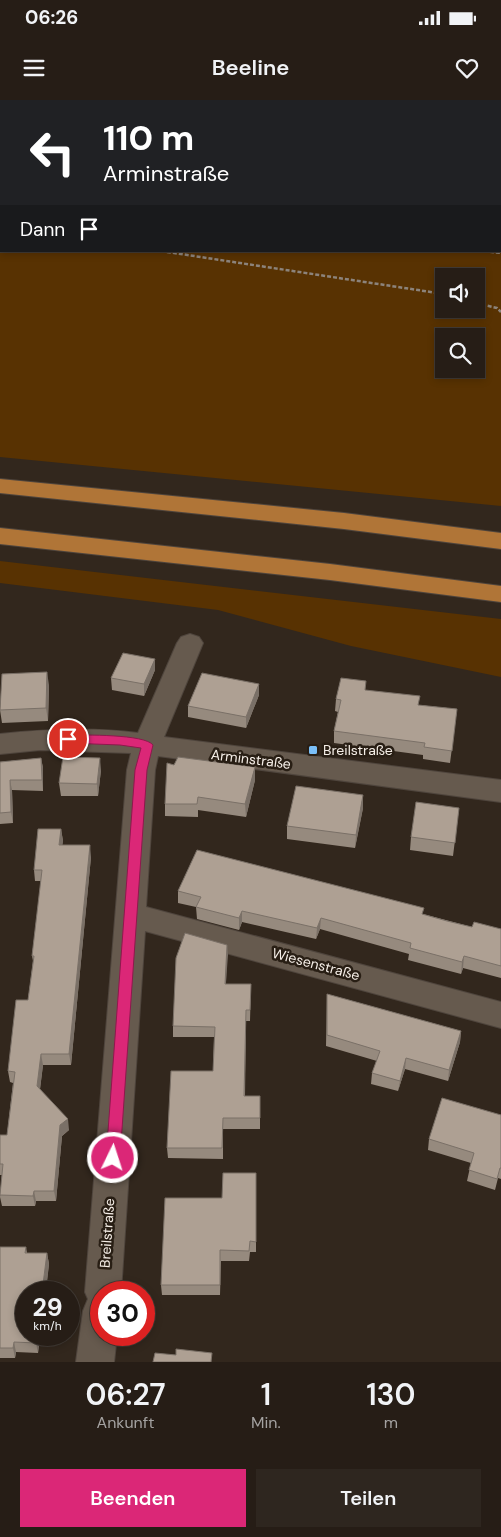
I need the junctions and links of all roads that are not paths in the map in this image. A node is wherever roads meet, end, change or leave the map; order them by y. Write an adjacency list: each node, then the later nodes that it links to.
1 (0, 486): 3 (highway)
2 (0, 536): 4 (highway)
3 (501, 541)
4 (501, 594)
5 (190, 644): 7 (street, Breilstraße)
6 (0, 744): 7 (street, Arminstraße)
7 (147, 745): 8 (street, Arminstraße); 9 (street, Breilstraße)
8 (501, 791)
9 (130, 915): 10 (street, Wiesenstraße); 11 (street, Breilstraße)
10 (501, 1015)
11 (104, 1281)
12 (97, 1346): 13 (street)
13 (95, 1362)

